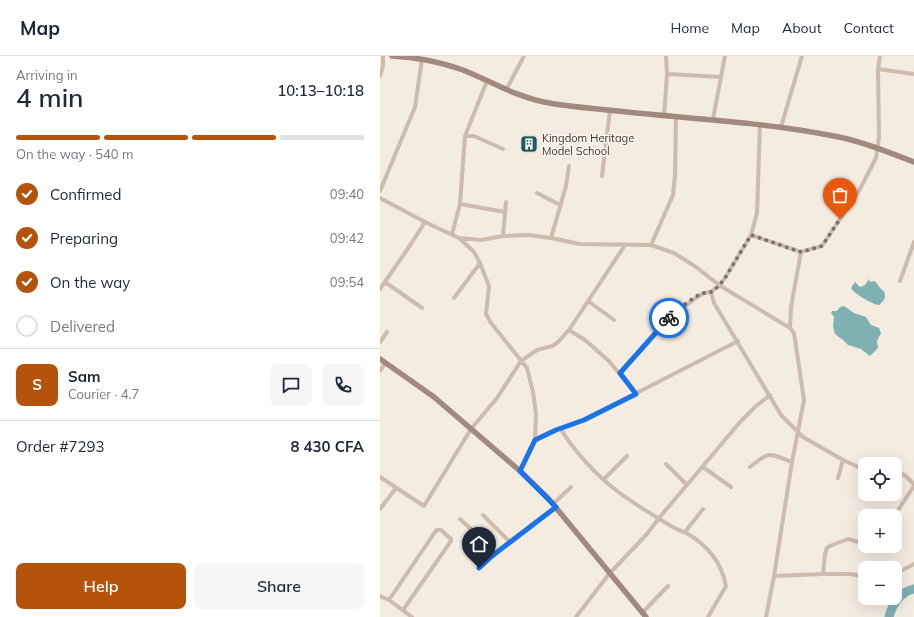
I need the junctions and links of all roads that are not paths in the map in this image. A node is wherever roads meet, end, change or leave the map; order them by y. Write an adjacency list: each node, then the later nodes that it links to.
1 (383, 56): 13 (street)
2 (392, 56): 3 (street)
3 (397, 56): 9 (street)
4 (524, 56): 16 (street)
5 (666, 56): 11 (street)
6 (725, 56): 14 (street)
7 (802, 56): 22 (street)
8 (878, 57): 10 (street)
9 (418, 58): 15 (street); 29 (street)
10 (878, 69): 12 (street); 24 (street)
11 (667, 74): 14 (street); 18 (street)
12 (914, 74)
13 (380, 76)
14 (721, 77): 20 (street)
15 (487, 81): 16 (street); 23 (street)
16 (506, 90): 17 (street)
17 (610, 110): 18 (street); 28 (street)
18 (664, 116): 19 (street)
19 (676, 117): 20 (street); 44 (street)
20 (713, 120): 21 (street)
21 (760, 124): 22 (street); 38 (street)
22 (781, 127): 24 (street)
23 (465, 136): 25 (street); 33 (street)
24 (878, 148): 26 (street); 45 (street)
25 (503, 149)
26 (914, 162)
27 (569, 166): 34 (street)
28 (602, 176)
29 (380, 191)
30 (537, 193): 34 (street)
31 (380, 198): 36 (street)
32 (506, 202): 35 (street)
33 (460, 204): 35 (street); 37 (street)
34 (560, 205): 41 (street)
35 (505, 212): 39 (street)
36 (425, 222): 37 (street); 48 (street)
37 (452, 234): 40 (street)
38 (751, 235): 45 (street); 49 (street)
39 (503, 236): 40 (street); 41 (street)
40 (459, 238): 46 (street)
41 (551, 238): 43 (street)
42 (914, 242): 47 (street)
43 (625, 245): 44 (street); 53 (street)
44 (651, 245): 49 (street)
45 (801, 252): 56 (street)
46 (480, 263): 52 (street); 62 (street)
47 (900, 281)
48 (385, 282): 50 (street); 54 (street)
49 (719, 286): 51 (street); 56 (street)
50 (380, 289)
51 (711, 292): 59 (street); 64 (street)
52 (454, 298)
53 (588, 301): 55 (street); 57 (street)
54 (422, 308)
55 (614, 320)
56 (790, 328): 69 (street)
57 (569, 330): 62 (street); 64 (street)
58 (386, 332): 60 (street)
59 (738, 341): 65 (street); 66 (street)
60 (380, 342)
61 (382, 361): 63 (street); 68 (street)
62 (521, 361): 68 (street); 70 (street)
63 (380, 371)
64 (620, 373): 65 (street)
65 (636, 394): 67 (street)
66 (770, 395): 69 (street); 75 (street)
67 (560, 428): 70 (street); 82 (street)
68 (471, 429): 78 (street); 86 (street)
69 (798, 432): 72 (street); 73 (street)
70 (535, 440): 78 (street)
71 (627, 456): 82 (street)
72 (843, 460): 77 (street); 81 (street)
73 (792, 462): 76 (street); 104 (street)
74 (666, 464): 83 (street)
75 (703, 467): 83 (street); 87 (street)
76 (750, 467)
77 (858, 467)
78 (520, 471): 88 (street)
79 (902, 474): 84 (street)
80 (380, 477): 86 (street)
81 (838, 478)
82 (604, 479): 93 (street)
83 (688, 485): 93 (street)
84 (914, 485): 90 (street)
85 (571, 487): 88 (street)
86 (396, 488): 89 (street)
87 (731, 488)
88 (554, 506): 96 (street); 102 (street)
89 (380, 509)
90 (899, 509)
91 (703, 510): 95 (street)
92 (483, 515): 96 (street)
93 (659, 518): 95 (street); 102 (street)
94 (460, 519): 98 (street)
95 (685, 532): 113 (street)
96 (510, 542): 98 (street)
97 (858, 542): 103 (street)
98 (492, 556): 100 (street)
99 (914, 564): 101 (street)
100 (479, 568)
101 (902, 570)
102 (609, 574): 110 (street); 112 (street)
103 (823, 574): 104 (street); 105 (street)
104 (774, 576): 114 (street)
105 (858, 576)
106 (668, 586): 110 (street)
107 (380, 596): 108 (street)
108 (390, 600): 109 (street); 109 (street)
109 (403, 610): 111 (street)
110 (644, 615)
111 (412, 617)
112 (576, 617)
113 (708, 617)
114 (766, 617)

